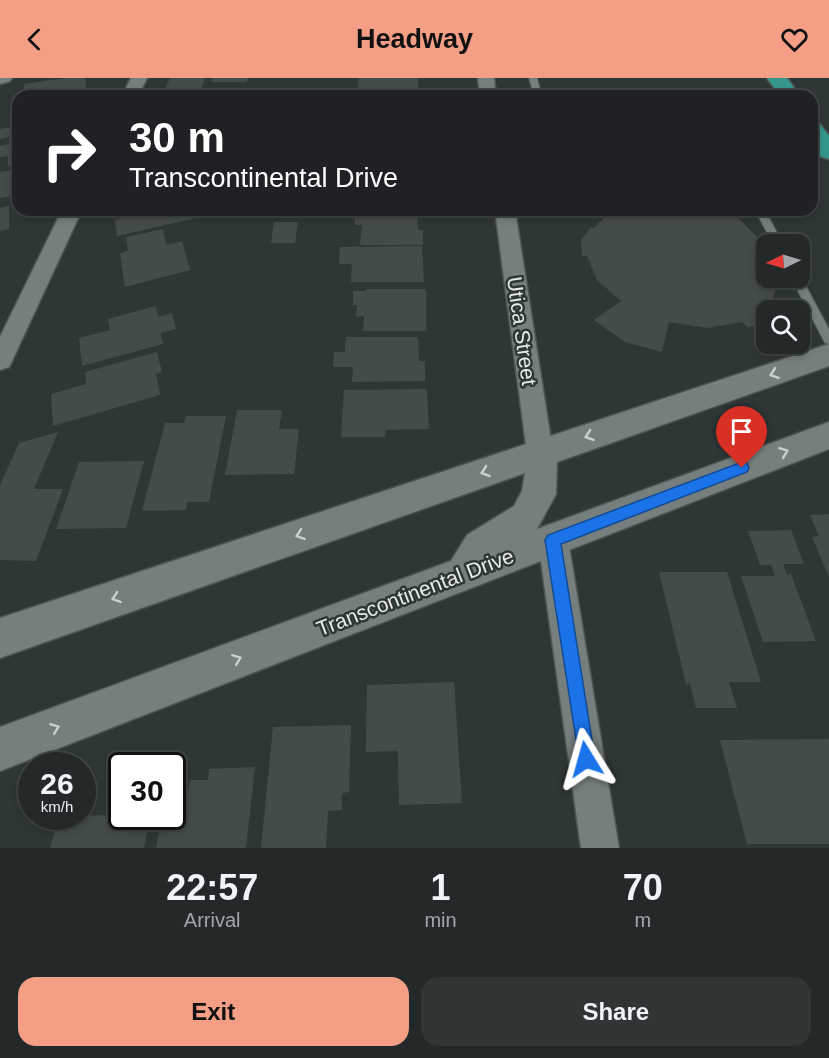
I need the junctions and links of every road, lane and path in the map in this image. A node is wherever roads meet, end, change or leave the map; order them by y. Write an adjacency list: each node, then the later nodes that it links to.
1 (818, 136): 2 (highway)
2 (829, 152)
3 (69, 216): 10 (street)
4 (506, 216): 12 (street, Utica Street)
5 (763, 216): 6 (lane)
6 (773, 234)
7 (801, 288): 8 (lane)
8 (829, 340)
9 (829, 355): 12 (street, one-way to 12)
10 (0, 361)
11 (829, 435): 13 (street, Transcontinental Drive, one-way to 11)
12 (540, 453): 14 (street); 15 (street, one-way to 15)
13 (553, 540): 14 (street, Transcontinental Drive); 17 (street)
14 (463, 574): 16 (street, Transcontinental Drive, one-way to 14)
15 (0, 638)
16 (0, 748)
17 (600, 848)

